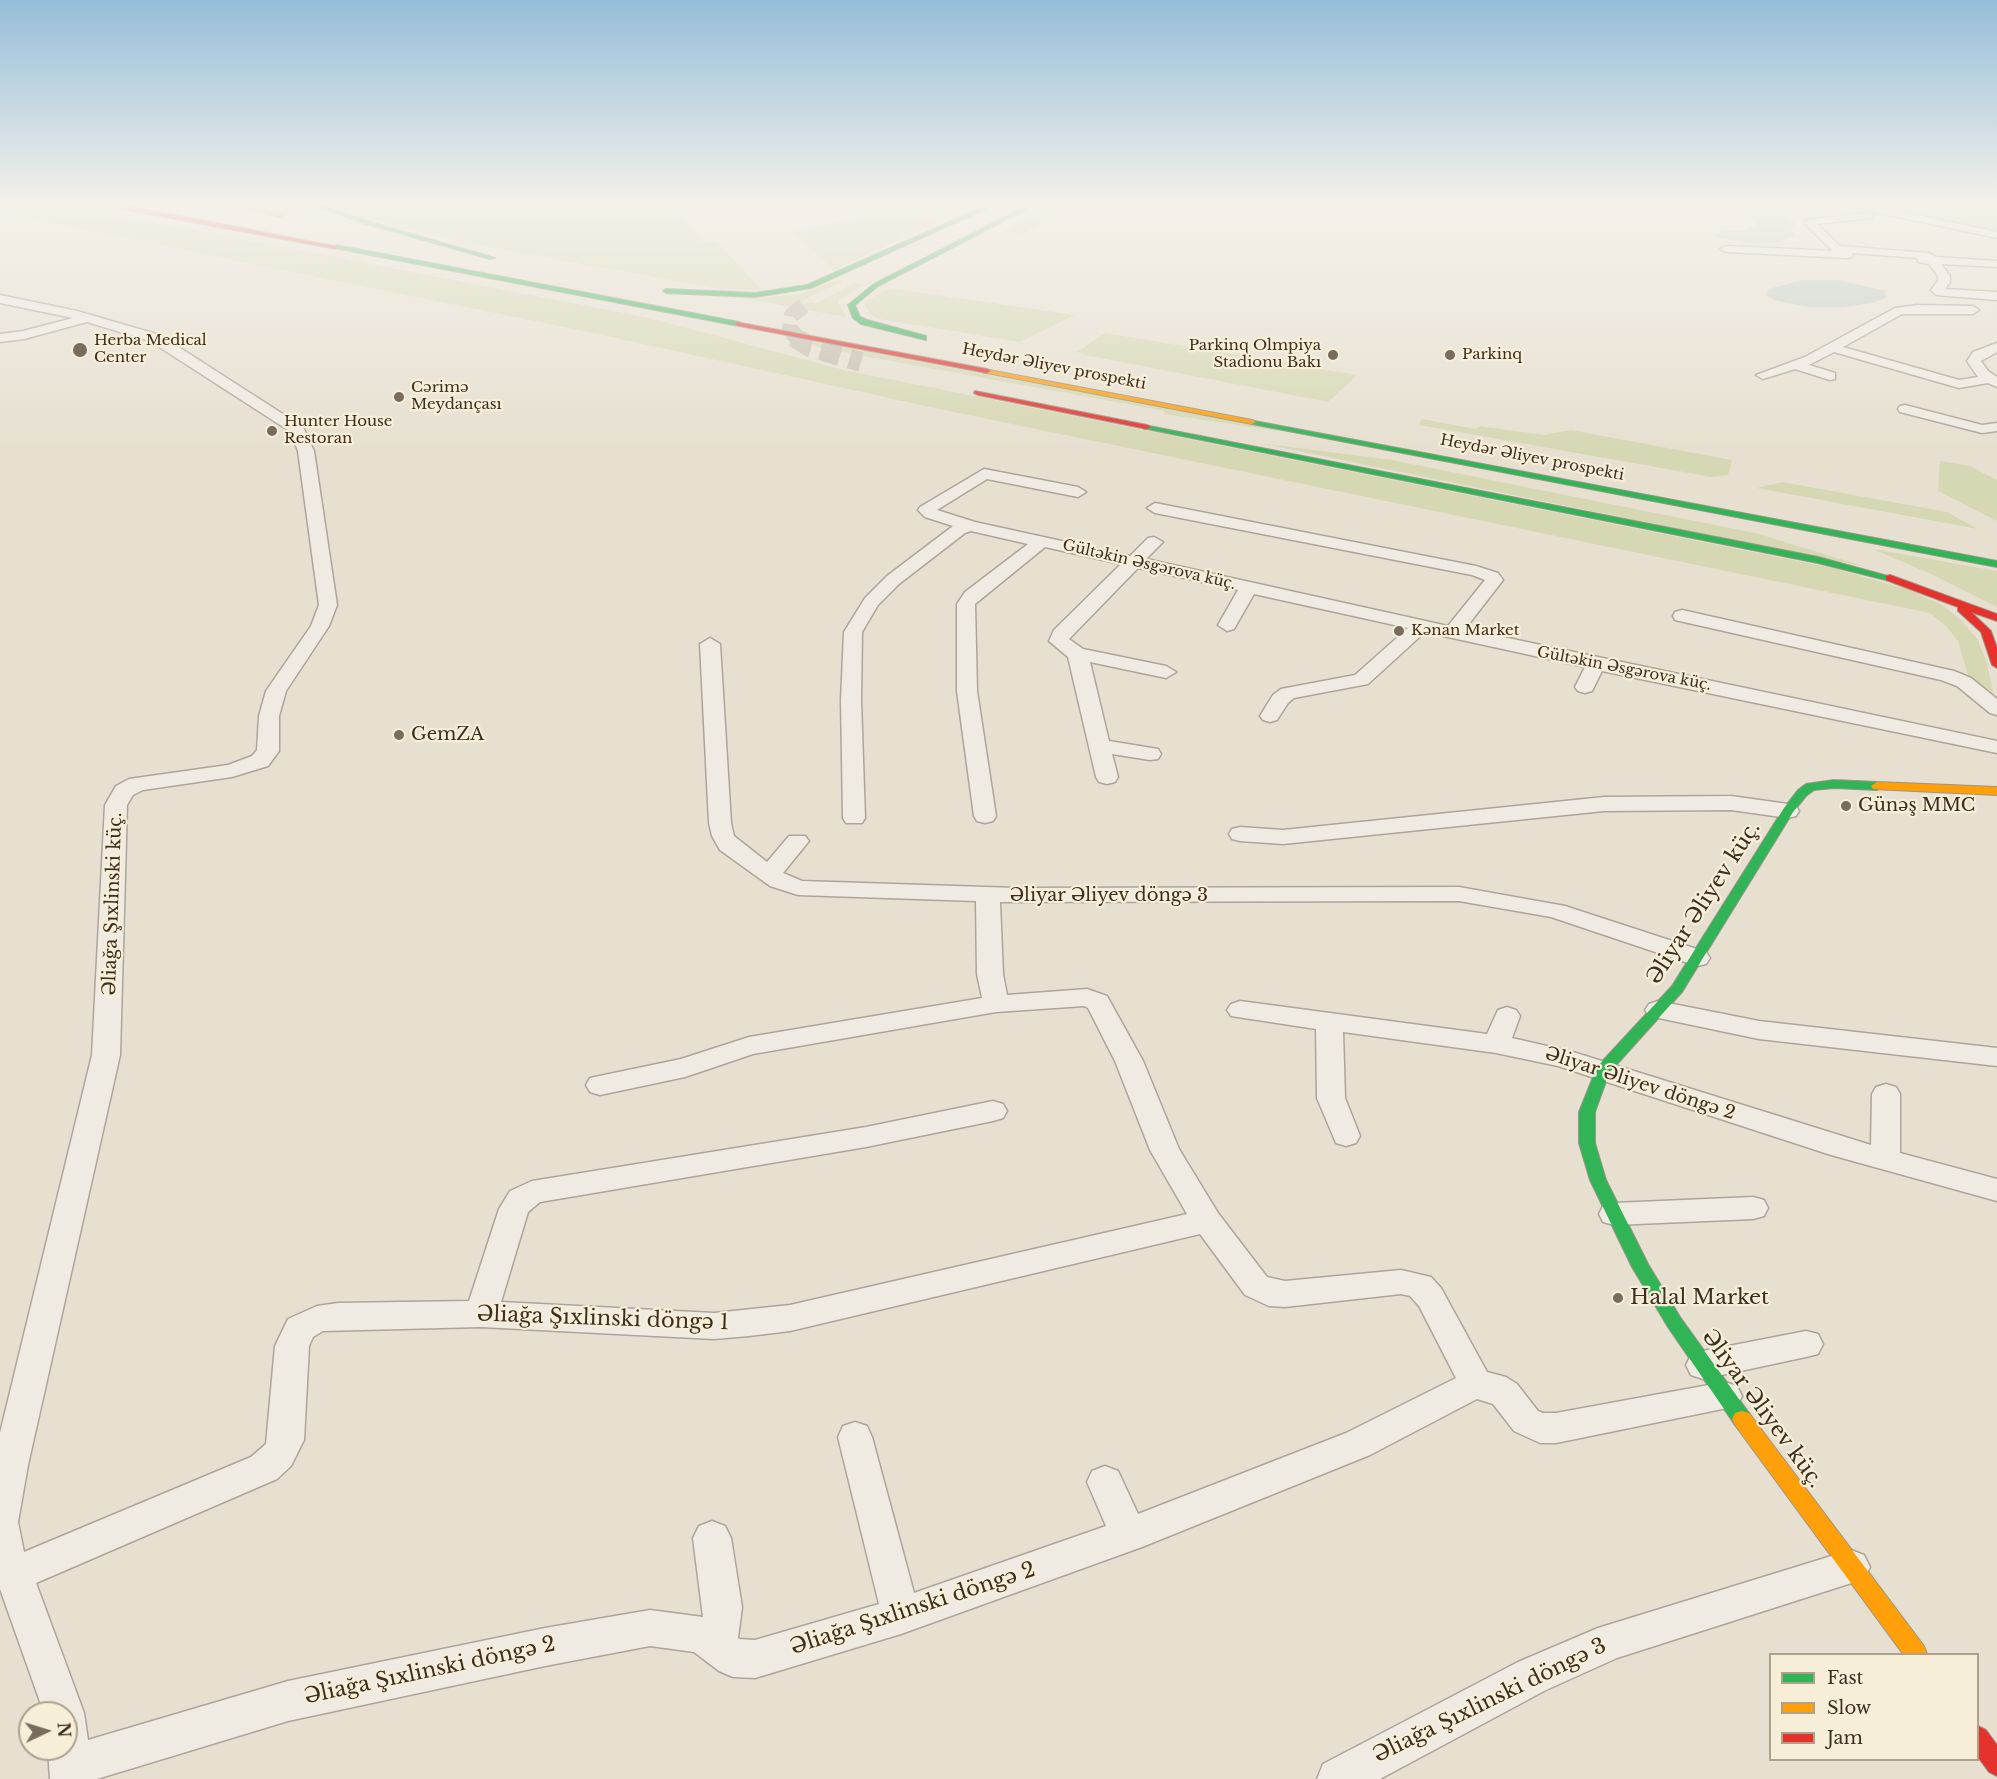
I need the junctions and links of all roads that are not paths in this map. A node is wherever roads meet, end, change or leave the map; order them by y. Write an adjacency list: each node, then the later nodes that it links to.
1 (538, 286): 6 (main road, Heydər Əliyev prospekti)
2 (809, 286): 10 (main road)
3 (843, 286): 9 (main road)
4 (874, 286): 15 (main road, Heydər Əliyev prospekti)
5 (1940, 286): 7 (street)
6 (580, 294): 18 (main road); 30 (main road, Heydər Əliyev prospekti)
7 (1997, 296)
8 (0, 299): 13 (street, Əliağa Şıxlinski küç.)
9 (810, 301)
10 (755, 309)
11 (1946, 309): 12 (street); 14 (street); 19 (street)
12 (1987, 311)
13 (86, 318): 16 (street); 95 (street, Əliağa Şıxlinski küç.)
14 (1955, 319)
15 (847, 326)
16 (0, 338)
17 (1997, 346): 25 (street)
18 (785, 348)
19 (1833, 348): 21 (street); 25 (street)
20 (861, 362): 22 (main road)
21 (1796, 365): 23 (street); 24 (street)
22 (884, 366)
23 (1763, 375)
24 (1830, 375)
25 (1993, 381)
26 (1905, 409): 29 (street)
27 (1971, 412): 28 (street)
28 (1997, 421)
29 (1997, 427)
30 (1558, 480): 36 (main road); 39 (main road, Heydər Əliyev prospekti); 41 (main road)
31 (1078, 492): 33 (street, Gültəkin Əsgərova küç.)
32 (1155, 508): 46 (street)
33 (971, 526): 34 (street, Gültəkin Əsgərova küç.); 62 (street)
34 (1042, 541): 38 (street, Gültəkin Əsgərova küç.); 61 (street)
35 (1154, 542): 38 (street)
36 (1838, 548)
37 (1874, 559): 43 (main road)
38 (1133, 561): 40 (street, Gültəkin Əsgərova küç.); 48 (street)
39 (1997, 564)
40 (1249, 587): 44 (street); 45 (street, Gültəkin Əsgərova küç.)
41 (1929, 590): 43 (main road); 50 (main road)
42 (1682, 616): 53 (street)
43 (1997, 618)
44 (1227, 625)
45 (1421, 626): 46 (street, Gültəkin Əsgərova küç.); 54 (street)
46 (1452, 633): 49 (street, Gültəkin Əsgərova küç.)
47 (710, 644): 65 (street, Əliyar Əliyev döngə 3)
48 (1077, 654): 51 (street); 55 (street)
49 (1596, 664): 52 (street); 56 (street, Gültəkin Əsgərova küç.)
50 (1997, 665)
51 (1166, 672)
52 (1585, 687)
53 (1997, 709)
54 (1270, 716)
55 (1101, 746): 57 (street); 58 (street)
56 (1997, 747)
57 (1150, 754)
58 (1107, 777)
59 (1997, 791): 60 (main road, Əliyar Əliyev küç.)
60 (1788, 812): 63 (street); 67 (main road, Əliyar Əliyev küç.)
61 (985, 816)
62 (854, 818)
63 (1240, 834)
64 (797, 841): 65 (street)
65 (769, 875): 66 (street, Əliyar Əliyev döngə 3)
66 (988, 895): 67 (street, Əliyar Əliyev döngə 3); 68 (street)
67 (1697, 958): 70 (main road, Əliyar Əliyev küç.)
68 (996, 1004): 76 (street); 84 (street)
69 (1240, 1010): 72 (street, Əliyar Əliyev döngə 2)
70 (1658, 1010): 74 (street); 75 (main road, Əliyar Əliyev küç.)
71 (1507, 1016): 73 (street)
72 (1329, 1022): 73 (street, Əliyar Əliyev döngə 2); 79 (street)
73 (1496, 1044): 75 (street, Əliyar Əliyev döngə 2)
74 (1997, 1057)
75 (1602, 1071): 80 (street, Əliyar Əliyev döngə 2); 83 (main road, Əliyar Əliyev küç.)
76 (600, 1086)
77 (1886, 1094): 80 (street)
78 (993, 1111): 85 (street)
79 (1346, 1136)
80 (1885, 1160): 81 (street, Əliyar Əliyev döngə 2)
81 (1997, 1190)
82 (1753, 1208): 83 (street)
83 (1614, 1214): 87 (main road, Əliyar Əliyev küç.)
84 (1207, 1221): 85 (street, Əliağa Şıxlinski döngə 1); 88 (street)
85 (481, 1314): 95 (street, Əliağa Şıxlinski döngə 1)
86 (1806, 1344): 87 (street)
87 (1703, 1365): 89 (main road, Əliyar Əliyev küç.)
88 (1477, 1385): 89 (street); 92 (street, Əliağa Şıxlinski döngə 2)
89 (1725, 1396): 94 (main road, Əliyar Əliyev küç.)
90 (855, 1437): 96 (street)
91 (1105, 1482): 92 (street)
92 (1129, 1535): 96 (street, Əliağa Şıxlinski döngə 2)
93 (712, 1538): 97 (street)
94 (1851, 1567): 98 (main road, Əliyar Əliyev küç.); 103 (street, Əliağa Şıxlinski döngə 3)
95 (14, 1574): 99 (street, Əliağa Şıxlinski küç.)
96 (901, 1616): 97 (street, Əliağa Şıxlinski döngə 2)
97 (713, 1645): 102 (street, Əliağa Şıxlinski döngə 2)
98 (1915, 1653)
99 (60, 1701)
100 (1979, 1741): 101 (main road)
101 (1997, 1764)
102 (71, 1772)
103 (1338, 1779)

